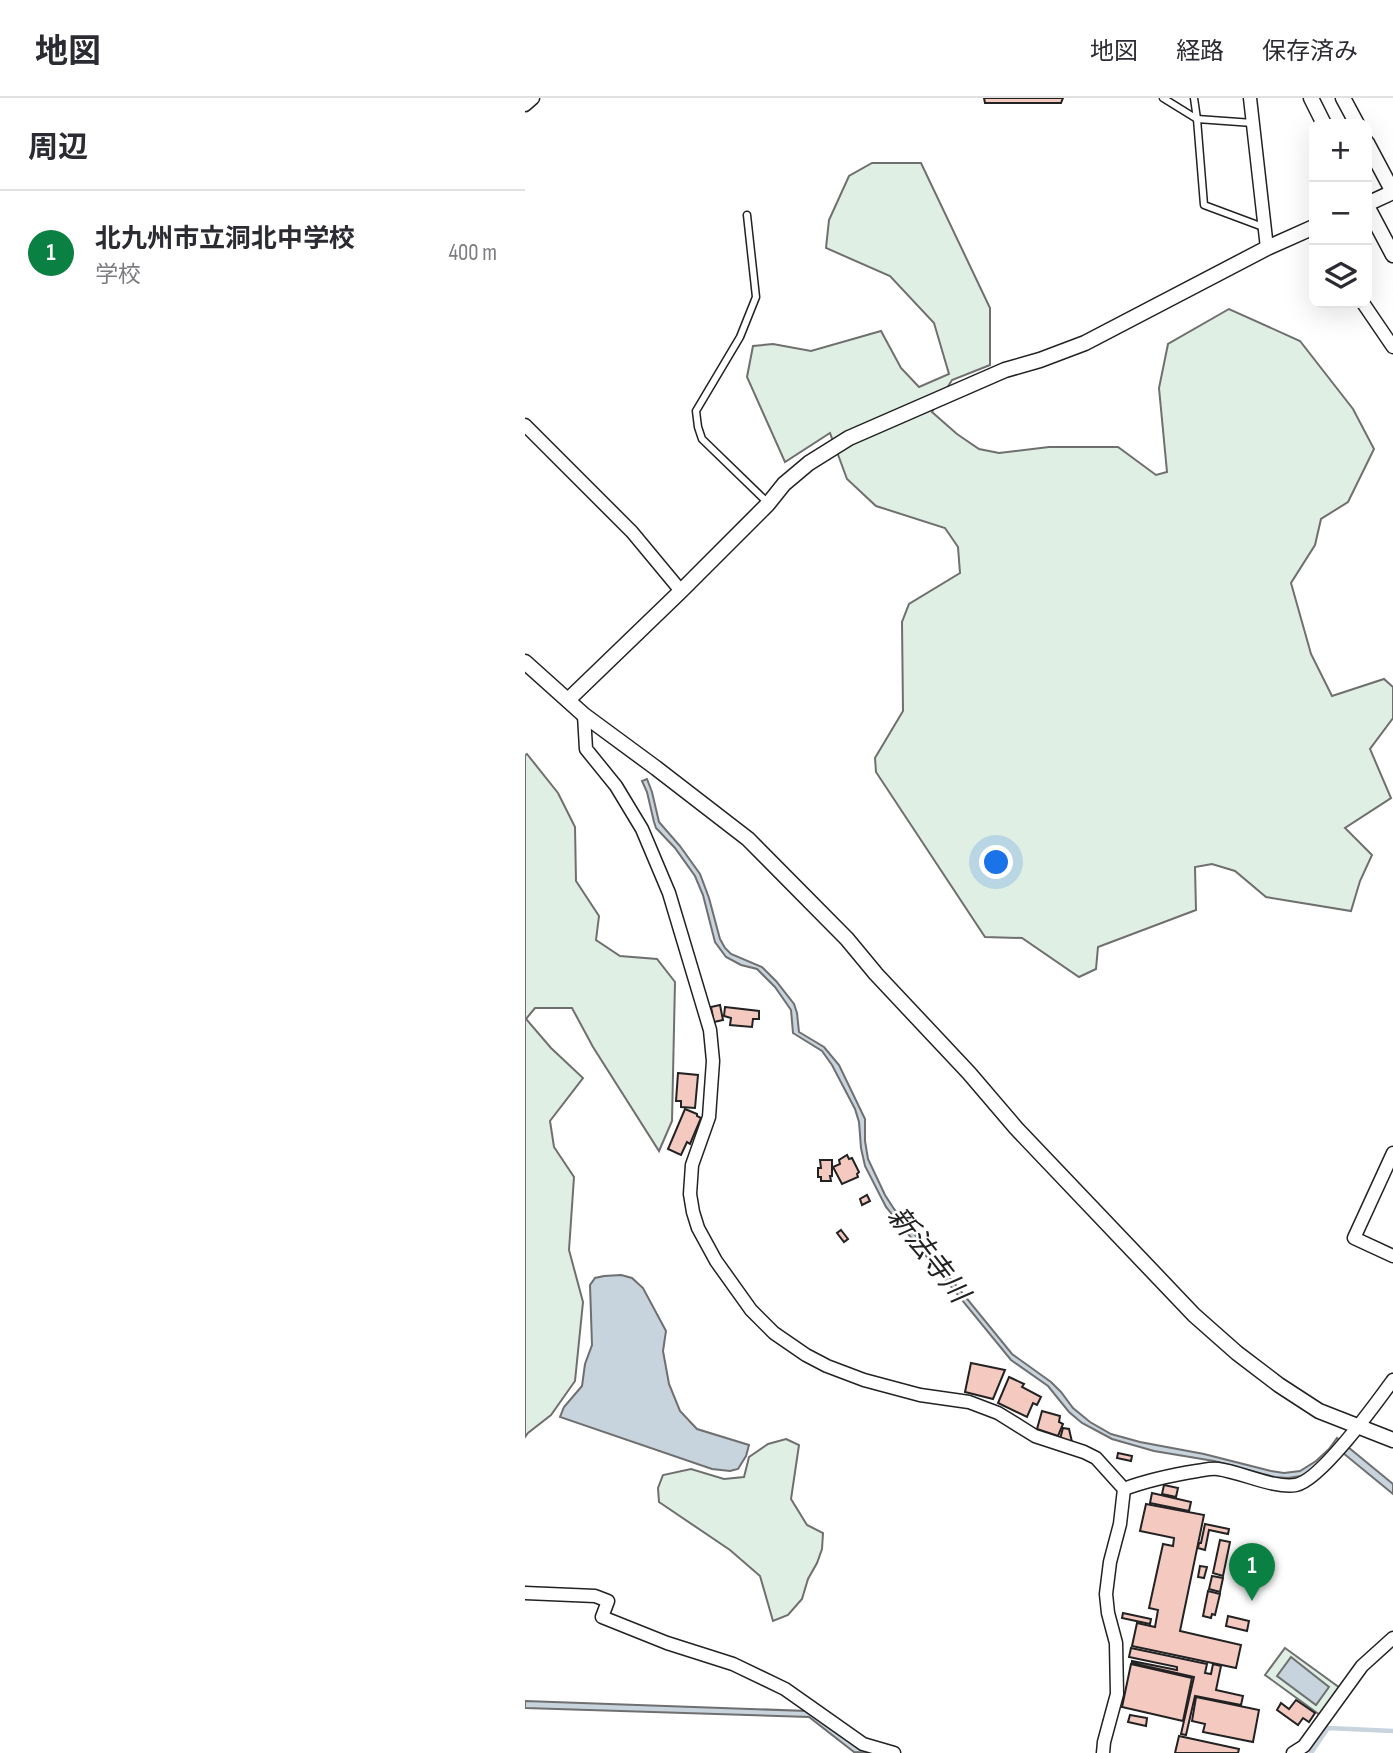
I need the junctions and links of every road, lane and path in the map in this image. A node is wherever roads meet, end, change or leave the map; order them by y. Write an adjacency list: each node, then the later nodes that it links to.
1 (533, 98): 7 (street)
2 (1163, 98): 8 (lane)
3 (1194, 98): 8 (lane)
4 (1250, 98): 11 (street)
5 (1311, 98): 9 (street)
6 (1343, 98): 10 (street)
7 (525, 105)
8 (1197, 119): 11 (lane); 17 (lane)
9 (1322, 119)
10 (1354, 119)
11 (1253, 123): 17 (street)
12 (1372, 152): 13 (street)
13 (1393, 192): 14 (street)
14 (1372, 202)
15 (747, 215): 24 (lane)
16 (1372, 215): 20 (street)
17 (1265, 228): 19 (street)
18 (1309, 230): 19 (street)
19 (1268, 248): 24 (street)
20 (1393, 255)
21 (1366, 308): 22 (street)
22 (1393, 347)
23 (525, 425): 25 (street)
24 (768, 504): 25 (street)
25 (681, 592): 27 (street)
26 (525, 662): 27 (street)
27 (568, 700): 28 (street)
28 (584, 715): 32 (street); 34 (street)
29 (1393, 1153): 30 (street)
30 (1393, 1256)
31 (1393, 1380): 32 (street)
32 (1359, 1426): 33 (street); 34 (street)
33 (1393, 1440)
34 (1125, 1489): 38 (street)
35 (525, 1593): 37 (street)
36 (1393, 1638): 39 (street)
37 (894, 1753)
38 (1103, 1753)
39 (1293, 1753)

